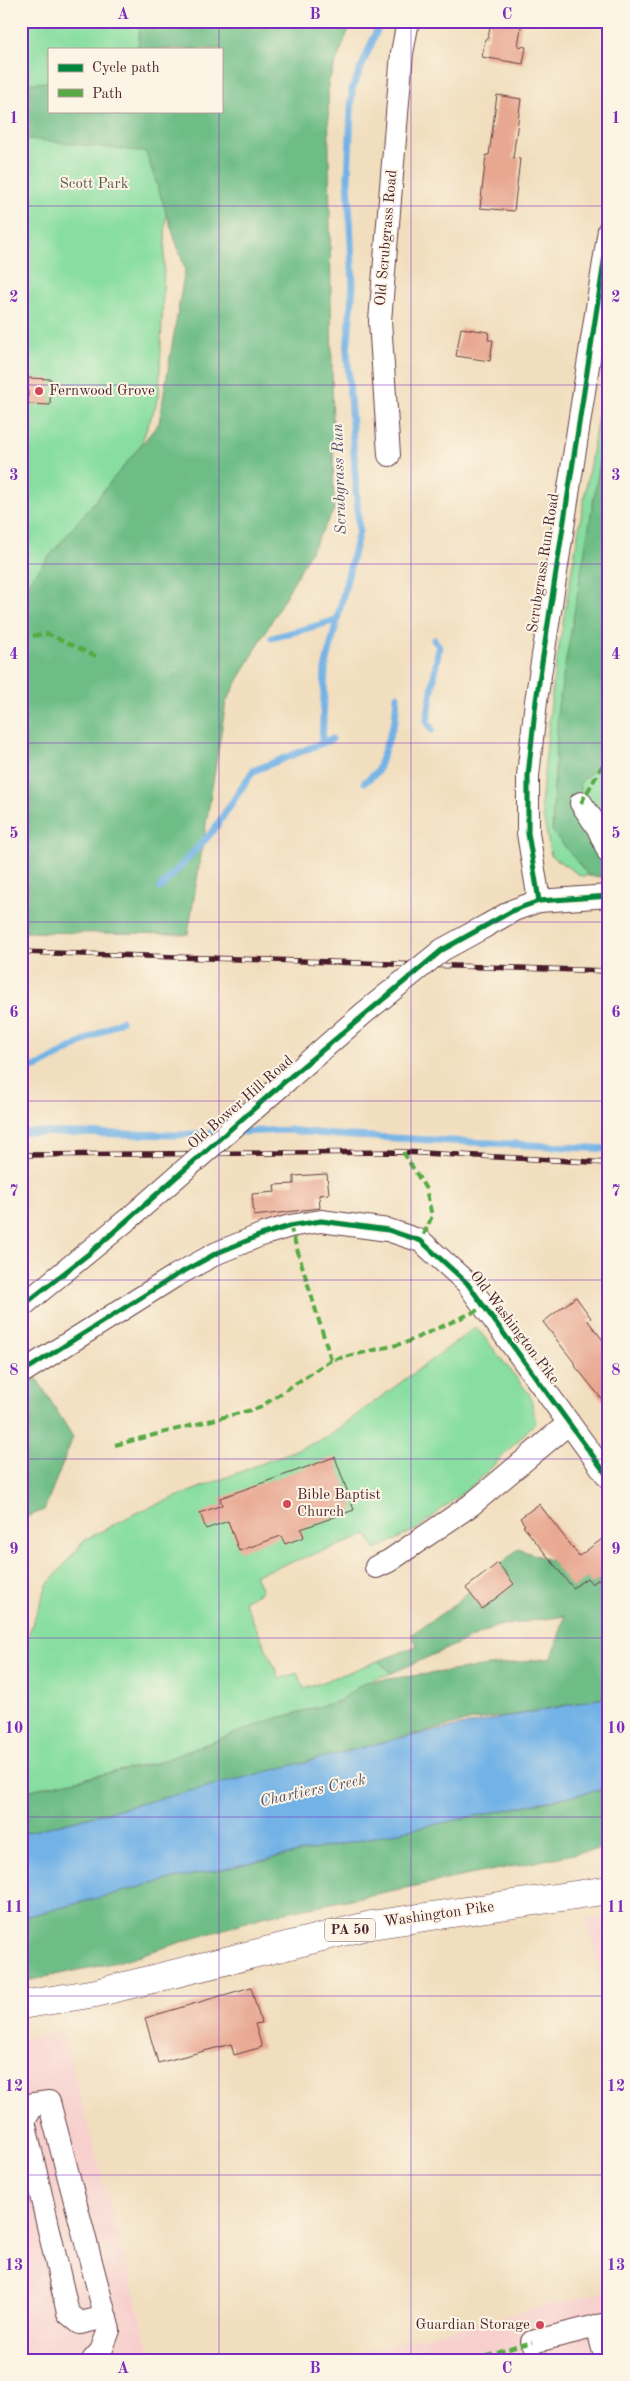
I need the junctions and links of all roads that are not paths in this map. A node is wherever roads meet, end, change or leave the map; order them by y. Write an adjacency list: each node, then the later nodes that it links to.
1 (408, 21): 3 (street, Old Scrubgrass Road)
2 (609, 230): 7 (street, Scrubgrass Run Road)
3 (389, 455)
4 (582, 803): 5 (street)
5 (609, 852)
6 (609, 896): 7 (street, Old Bower Hill Road)
7 (539, 902): 8 (street, Old Bower Hill Road, bridge)
8 (21, 1307)
9 (21, 1373): 10 (street, Old Washington Pike)
10 (568, 1423): 11 (street, Old Washington Pike); 12 (street)
11 (609, 1478)
12 (376, 1566)
13 (609, 1890): 14 (main road, Washington Pike / PA 50)
14 (96, 1993): 15 (main road, Washington Pike / PA 50); 16 (main road, Washington Pike / PA 50)
15 (21, 2005)
16 (21, 2023)
17 (106, 2317): 17 (street); 20 (street)
18 (603, 2325): 19 (street); 21 (street)
19 (532, 2342)
20 (93, 2360)
21 (606, 2360)

